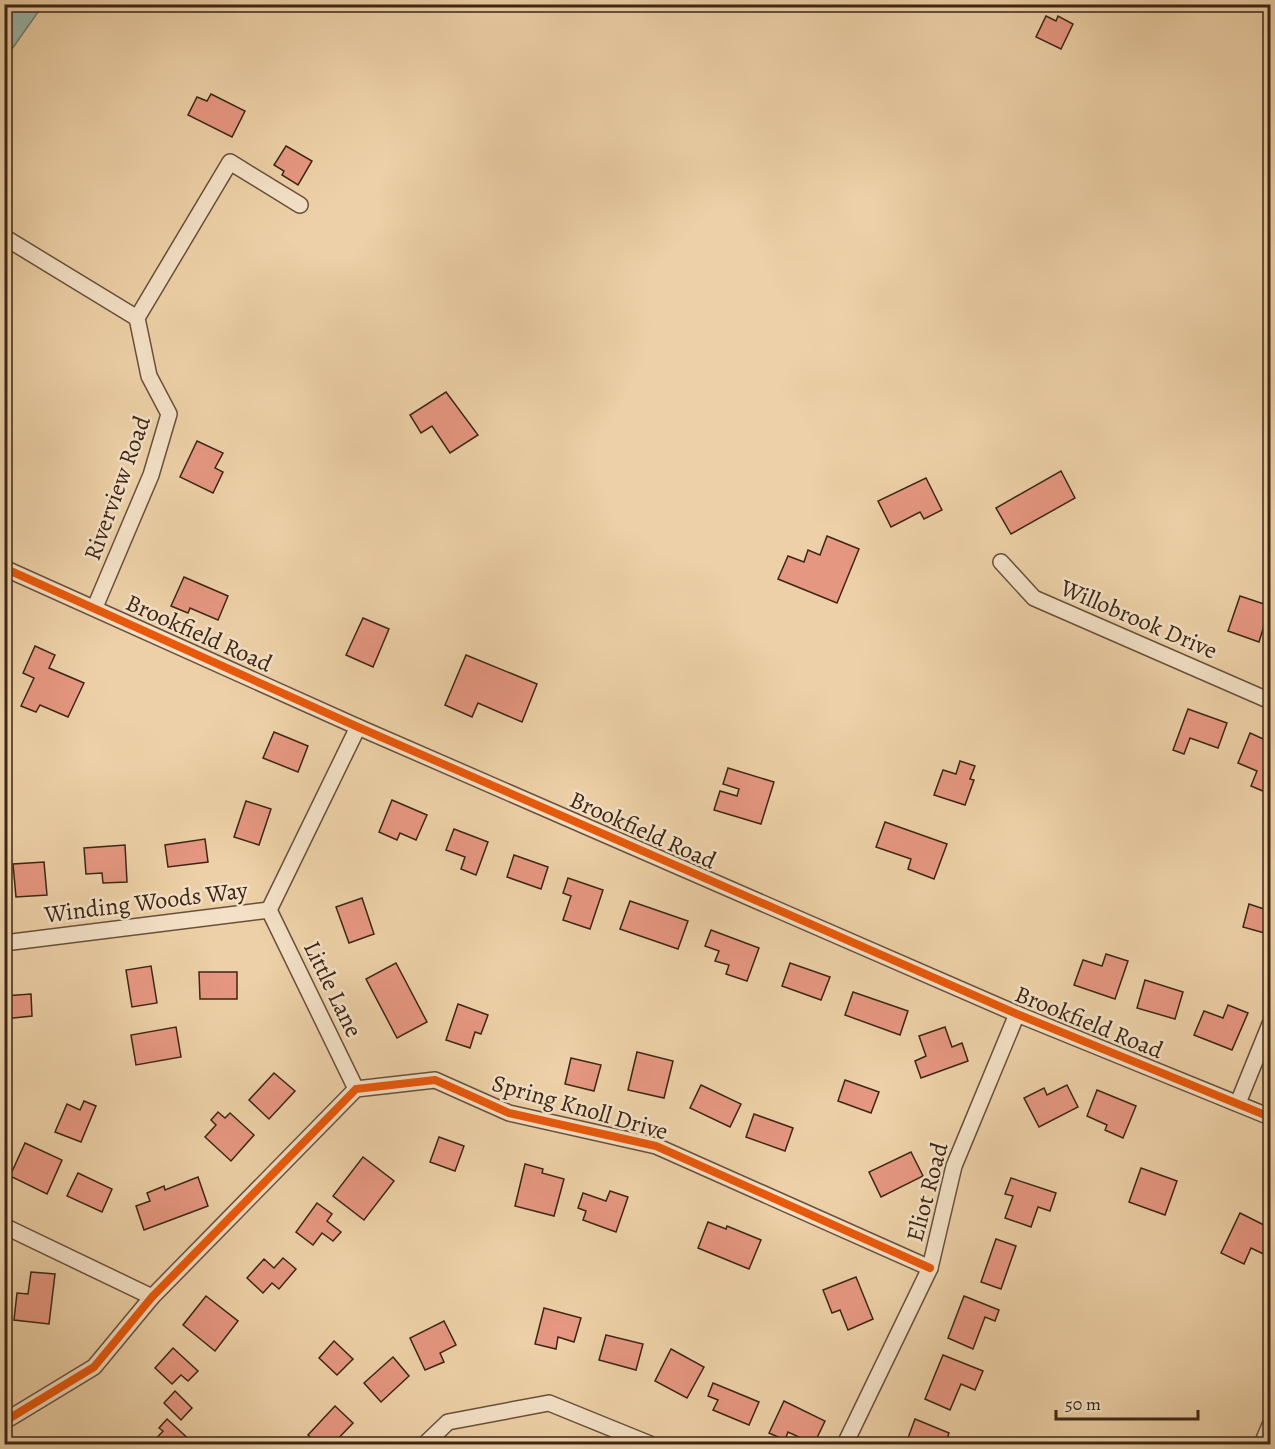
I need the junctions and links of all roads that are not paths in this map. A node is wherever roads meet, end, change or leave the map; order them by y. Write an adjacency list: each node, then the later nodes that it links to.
1 (300, 205): 3 (street)
2 (4, 237): 3 (street)
3 (137, 318): 6 (street, Riverview Road)
4 (1001, 562): 7 (street, Willobrook Drive)
5 (4, 568): 6 (street, Brookfield Road)
6 (95, 607): 8 (street, Brookfield Road)
7 (1270, 701)
8 (358, 726): 9 (street, Winding Woods Way); 11 (street, Brookfield Road)
9 (269, 910): 10 (street, Winding Woods Way); 13 (street, Little Lane)
10 (4, 942)
11 (1017, 1014): 14 (street, Brookfield Road); 17 (street, Eliot Road)
12 (1270, 1024): 14 (street)
13 (356, 1089): 17 (street, Spring Knoll Drive); 18 (street)
14 (1238, 1103): 15 (street, Brookfield Road)
15 (1270, 1117)
16 (4, 1226): 18 (street)
17 (930, 1268): 23 (street, Eliot Road)
18 (152, 1297): 19 (street)
19 (10, 1418)
20 (1270, 1425): 24 (street)
21 (425, 1444): 22 (street)
22 (650, 1444)
23 (845, 1444)
24 (1262, 1444)

